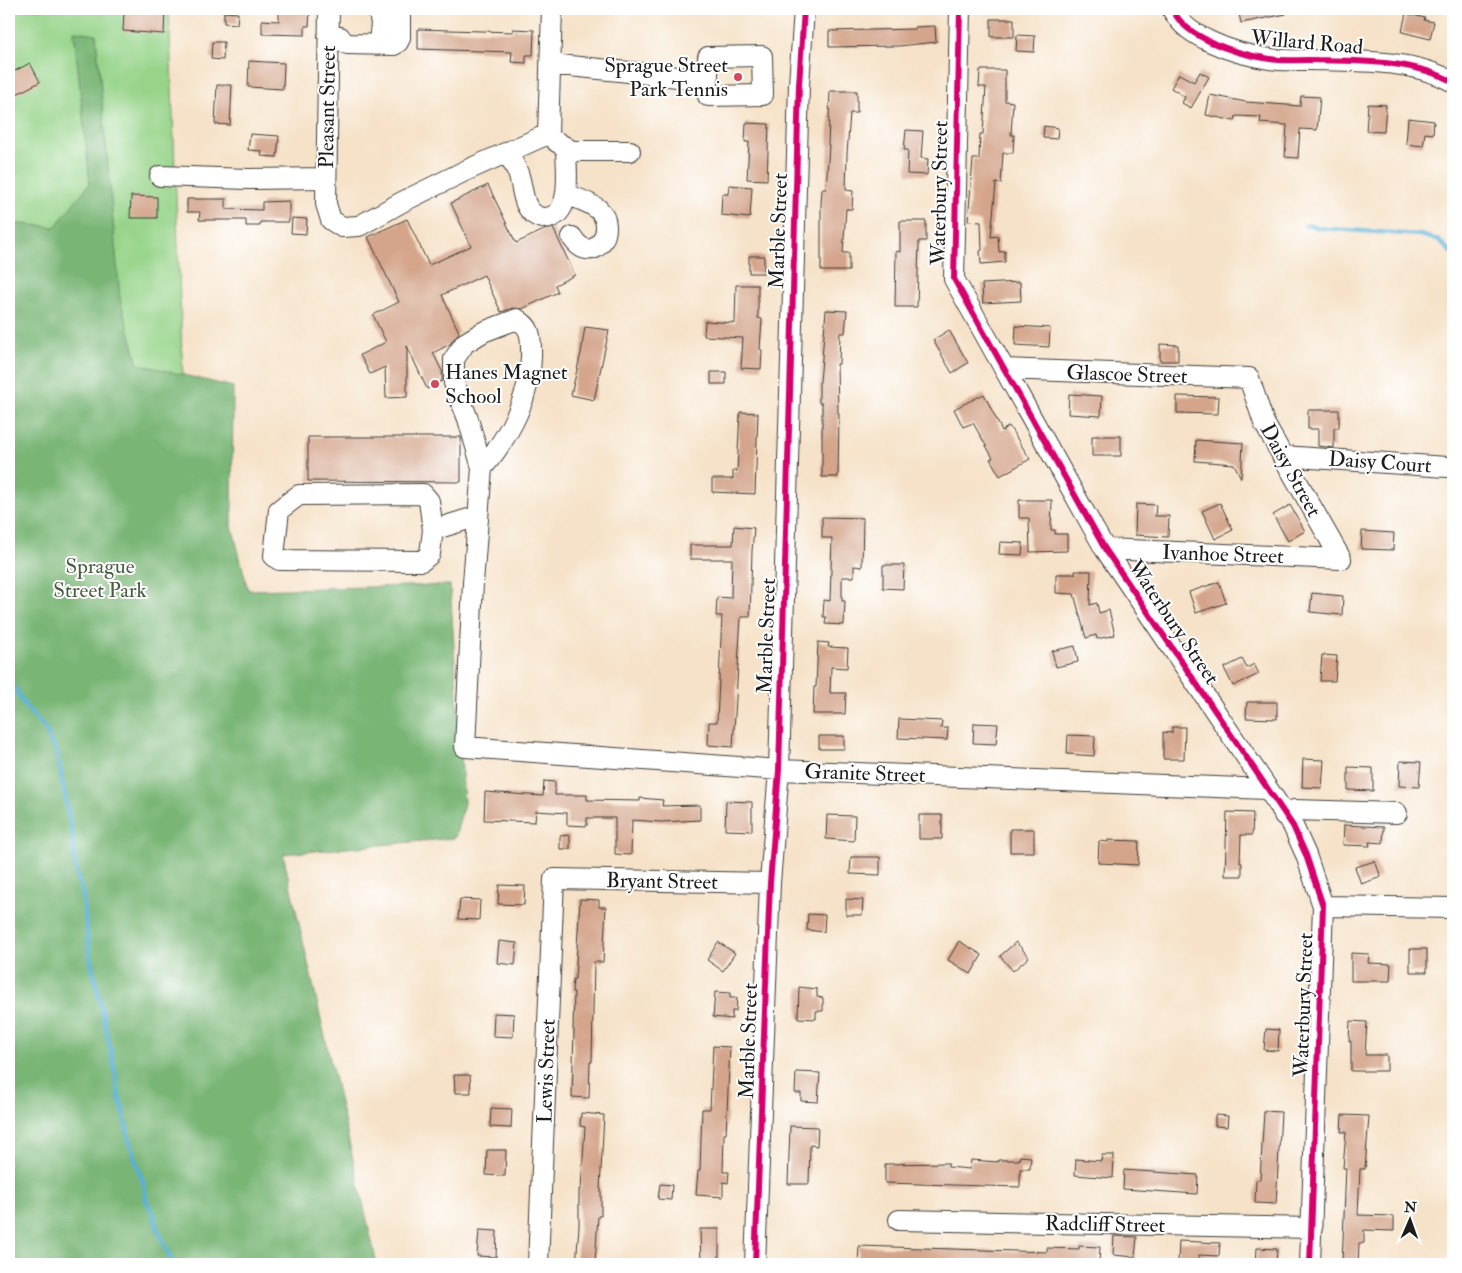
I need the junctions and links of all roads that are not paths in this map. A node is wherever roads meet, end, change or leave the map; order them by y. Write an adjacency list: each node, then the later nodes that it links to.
1 (329, 9): 8 (street, Pleasant Street)
2 (378, 9): 9 (street)
3 (400, 9): 9 (street)
4 (552, 9): 10 (street)
5 (804, 9): 30 (street, Marble Street)
6 (960, 9): 21 (street, Waterbury Street)
7 (1172, 9): 12 (street, Willard Road)
8 (328, 36): 9 (street); 18 (street, Pleasant Street)
9 (379, 44)
10 (550, 64): 11 (street); 13 (street)
11 (708, 80)
12 (1453, 82)
13 (548, 134): 14 (street); 16 (street)
14 (566, 148): 15 (street); 19 (street)
15 (630, 151)
16 (508, 152): 18 (street, Pleasant Street); 19 (street)
17 (160, 176): 18 (street)
18 (326, 178)
19 (566, 194): 20 (street)
20 (572, 237)
21 (1004, 369): 22 (street, Glascoe Street); 28 (street, Waterbury Street)
22 (1249, 378): 23 (street, Daisy Street)
23 (1282, 456): 24 (street, Daisy Court); 29 (street, Daisy Street)
24 (1447, 467)
25 (482, 468): 25 (street); 26 (street)
26 (478, 516): 27 (street); 30 (street, Granite Street)
27 (433, 530): 27 (street)
28 (1106, 549): 29 (street, Ivanhoe Street); 31 (street, Waterbury Street)
29 (1341, 559)
30 (779, 770): 31 (street, Granite Street); 35 (street, Marble Street)
31 (1266, 789): 33 (street, Waterbury Street)
32 (1397, 813): 33 (street)
33 (1284, 815): 36 (street, Waterbury Street)
34 (554, 879): 35 (street, Bryant Street); 40 (street, Lewis Street)
35 (770, 882): 41 (street, Marble Street)
36 (1323, 906): 37 (street); 39 (street, Waterbury Street)
37 (1453, 908)
38 (899, 1220): 39 (street, Radcliff Street)
39 (1312, 1228): 42 (street, Waterbury Street)
40 (538, 1264)
41 (755, 1264)
42 (1310, 1264)

